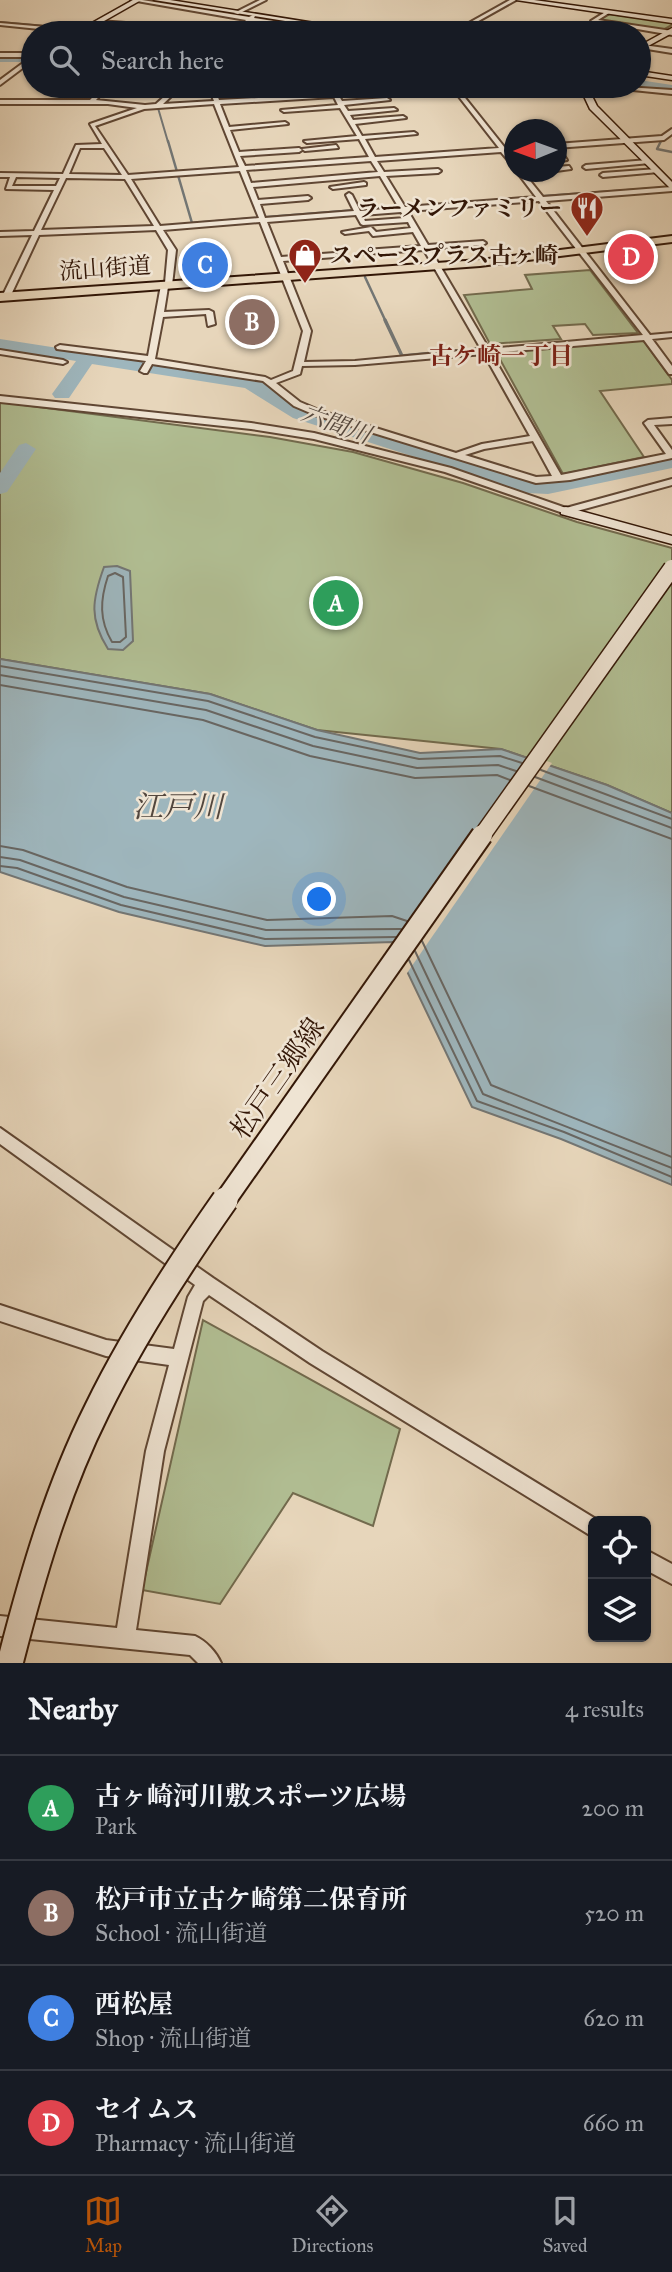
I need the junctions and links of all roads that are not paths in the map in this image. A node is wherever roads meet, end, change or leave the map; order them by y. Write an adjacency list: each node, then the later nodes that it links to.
1 (136, 0): 5 (street); 10 (street)
2 (157, 0): 7 (street)
3 (264, 0): 7 (street)
4 (516, 0): 6 (street); 14 (street)
5 (189, 9): 8 (street); 9 (street)
6 (607, 12): 15 (street); 16 (street)
7 (236, 13): 9 (street)
8 (178, 17)
9 (251, 18): 11 (street); 12 (street); 13 (street)
10 (101, 21)
11 (248, 21)
12 (270, 21)
13 (275, 21)
14 (477, 21)
15 (593, 21)
16 (672, 21)
17 (0, 24): 18 (street)
18 (21, 26)
19 (651, 29): 20 (street)
20 (670, 32): 21 (street)
21 (651, 42)
22 (651, 49): 23 (street)
23 (672, 51)
24 (0, 55): 25 (street)
25 (21, 58)
26 (21, 60): 27 (street)
27 (0, 61)
28 (21, 68): 31 (street)
29 (651, 75): 30 (street)
30 (672, 78)
31 (0, 83)
32 (651, 90): 33 (street)
33 (672, 92)
34 (95, 98): 42 (street)
35 (166, 98): 46 (street)
36 (216, 98): 44 (street)
37 (285, 98): 44 (street)
38 (338, 98): 45 (street)
39 (463, 98): 67 (street)
40 (589, 98): 63 (street)
41 (387, 100): 45 (street)
42 (92, 101): 43 (street); 47 (street)
43 (0, 102)
44 (217, 102): 46 (street); 56 (street)
45 (342, 105): 48 (street); 50 (street)
46 (158, 106): 47 (street)
47 (145, 107): 66 (street)
48 (284, 110)
49 (394, 110): 50 (street)
50 (347, 113): 51 (street); 53 (street)
51 (304, 117)
52 (402, 118): 53 (street)
53 (352, 122): 57 (street)
54 (285, 124): 56 (street)
55 (400, 126): 57 (street)
56 (227, 129): 68 (street)
57 (356, 130): 59 (street); 61 (street)
58 (672, 131): 63 (street)
59 (304, 133)
60 (414, 134): 61 (street)
61 (361, 137): 62 (street); 64 (street)
62 (307, 141)
63 (627, 141): 65 (street); 70 (street)
64 (366, 145): 68 (street); 71 (street)
65 (567, 145)
66 (106, 146): 80 (street); 81 (street)
67 (503, 150): 71 (street)
68 (237, 154): 73 (street)
69 (587, 158): 70 (street)
70 (644, 158): 72 (street); 75 (street)
71 (375, 161): 73 (street); 74 (street); 82 (street)
72 (586, 167)
73 (243, 168): 81 (street); 88 (street)
74 (346, 168)
75 (657, 172): 79 (street); 87 (street)
76 (435, 173): 82 (street)
77 (0, 175): 78 (street)
78 (14, 175): 80 (street); 85 (street)
79 (603, 175)
80 (65, 176): 81 (street); 85 (street)
81 (126, 177): 99 (street)
82 (384, 178): 84 (street); 88 (street); 94 (street)
83 (528, 182): 91 (street)
84 (333, 187)
85 (58, 188): 103 (street)
86 (305, 188): 88 (street)
87 (672, 188): 91 (street)
88 (250, 189): 92 (street)
89 (349, 195): 96 (street)
90 (308, 198): 92 (street)
91 (542, 199): 94 (street); 108 (street)
92 (256, 202): 95 (street)
93 (316, 208): 95 (street)
94 (403, 209): 96 (street); 98 (street)
95 (260, 212): 97 (street)
96 (357, 213): 97 (street); 98 (street)
97 (263, 220): 99 (street); 111 (street)
98 (410, 220): 101 (street)
99 (158, 228): 103 (street); 114 (street)
100 (345, 232): 101 (street)
101 (417, 233): 105 (street); 107 (street)
102 (0, 234): 103 (street)
103 (37, 234): 115 (street)
104 (672, 239): 108 (main road, 流山街道)
105 (363, 242)
106 (484, 243): 107 (street)
107 (425, 247): 109 (street); 112 (street)
108 (582, 251): 112 (main road, 流山街道); 119 (street)
109 (365, 252)
110 (335, 255): 111 (street)
111 (279, 259): 113 (street)
112 (438, 266): 113 (main road, 流山街道); 122 (street)
113 (286, 277): 114 (main road, 流山街道); 127 (street)
114 (167, 285): 115 (main road, 流山街道); 116 (street)
115 (3, 297)
116 (160, 316): 117 (street); 125 (street)
117 (211, 324)
118 (672, 335): 119 (street)
119 (647, 337): 122 (street); 129 (street)
120 (60, 347): 121 (street)
121 (80, 350): 124 (street); 125 (street)
122 (484, 351): 127 (street); 133 (street)
123 (0, 352): 124 (street)
124 (52, 360): 126 (street)
125 (151, 360): 128 (street); 130 (street)
126 (63, 362)
127 (299, 364): 130 (street)
128 (144, 371)
129 (672, 372)
130 (272, 382): 134 (street)
131 (0, 399): 138 (street)
132 (672, 421): 135 (street)
133 (535, 438): 134 (street); 137 (street)
134 (458, 455): 136 (street)
135 (671, 455): 137 (street)
136 (494, 466): 137 (street); 138 (street)
137 (558, 478)
138 (478, 480): 140 (street)
139 (672, 482): 140 (street)
140 (566, 511): 141 (street)
141 (672, 541)
142 (672, 568): 152 (street, 松戸三郷線, bridge)
143 (0, 1135): 144 (street)
144 (206, 1284): 146 (street); 147 (street)
145 (0, 1313): 146 (street)
146 (179, 1358): 151 (street)
147 (588, 1525)
148 (651, 1562): 149 (street)
149 (672, 1574)
150 (0, 1626): 151 (street)
151 (125, 1638): 153 (street)
152 (10, 1663)
153 (211, 1663)

